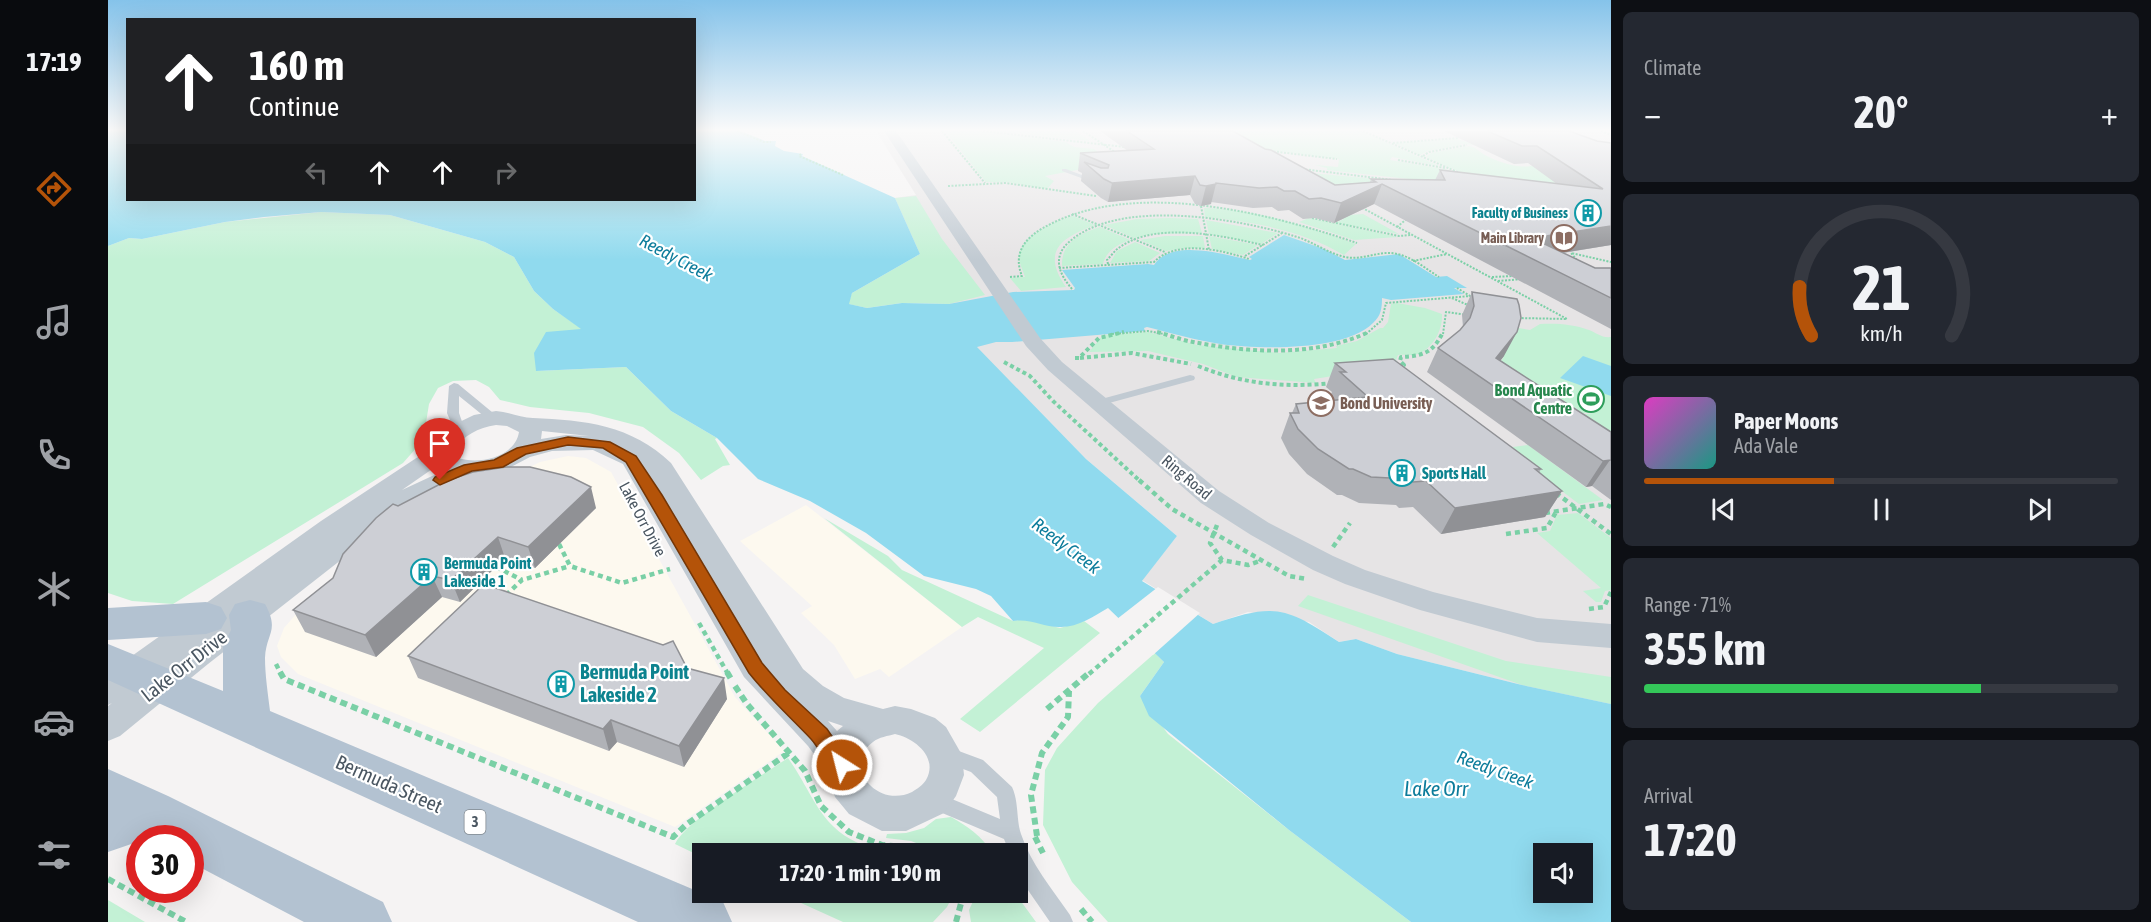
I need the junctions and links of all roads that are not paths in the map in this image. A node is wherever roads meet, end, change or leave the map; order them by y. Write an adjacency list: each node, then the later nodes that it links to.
1 (921, 174): 5 (street, Ring Road)
2 (1075, 174): 3 (lane)
3 (1101, 184)
4 (1190, 378): 5 (lane)
5 (1098, 403): 13 (street, Ring Road)
6 (494, 419): 7 (street); 8 (street, Lake Orr Drive); 8 (lane)
7 (524, 438): 9 (street, Lake Orr Drive); 16 (street); 19 (street, Lake Orr Drive)
8 (451, 441): 9 (street); 11 (street, Lake Orr Drive)
9 (469, 468): 10 (street, Lake Orr Drive)
10 (250, 615): 14 (street, Lake Orr Drive); 15 (main road)
11 (206, 618): 12 (main road); 14 (street, Lake Orr Drive)
12 (108, 624)
13 (1611, 636)
14 (127, 677): 15 (main road, Bermuda Street / 3); 17 (street, Lake Orr Drive)
15 (248, 721): 24 (main road, Bermuda Street / 3)
16 (880, 722): 18 (street); 19 (street)
17 (108, 726)
18 (944, 754): 20 (street); 22 (lane)
19 (842, 765): 20 (street)
20 (933, 800): 22 (lane)
21 (122, 811): 23 (main road)
22 (1011, 832): 25 (lane)
23 (363, 922)
24 (703, 922)
25 (1063, 922)

